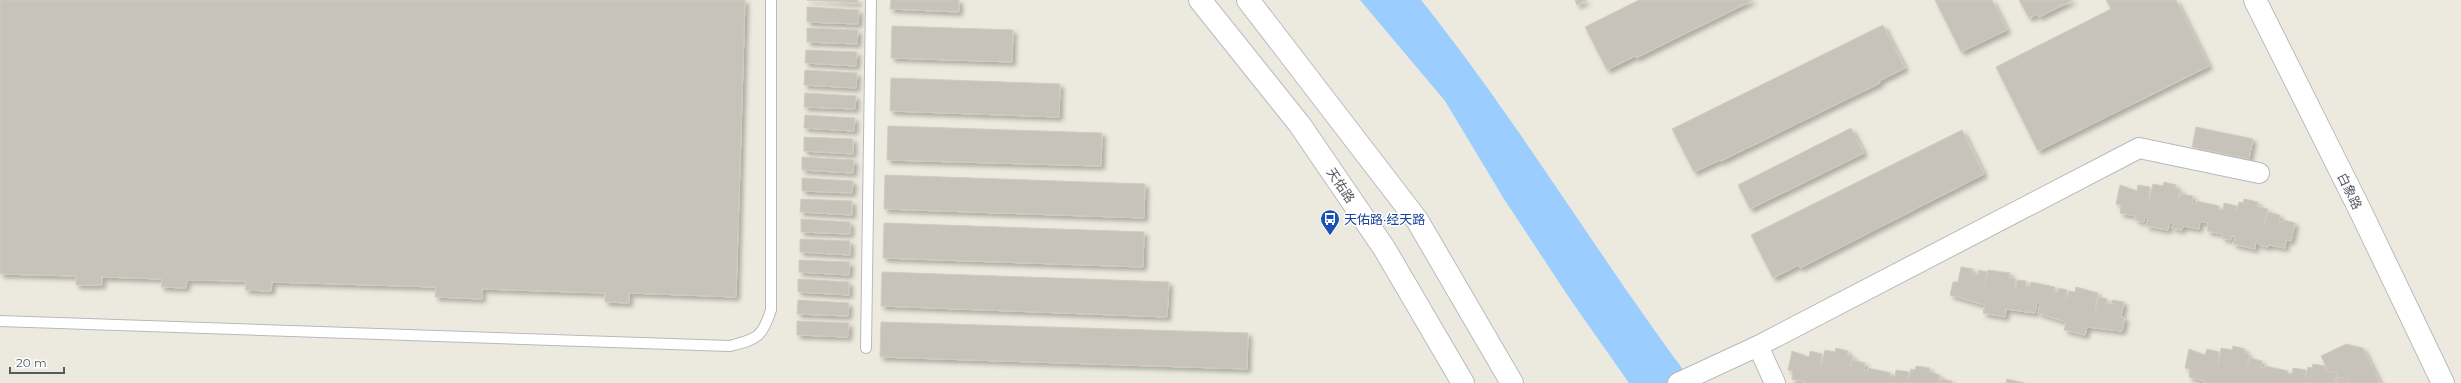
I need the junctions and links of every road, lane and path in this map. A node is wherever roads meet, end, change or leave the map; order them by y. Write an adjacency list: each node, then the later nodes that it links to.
1 (771, 0): 7 (lane)
2 (871, 0): 9 (lane)
3 (1200, 0): 10 (main road, 天佑路)
4 (1248, 0): 11 (main road)
5 (2255, 0): 14 (main road, 白象路)
6 (2259, 173): 8 (street)
7 (0, 321)
8 (1758, 346): 12 (street); 13 (street)
9 (866, 348)
10 (1463, 383)
11 (1512, 383)
12 (1678, 383)
13 (1775, 383)
14 (2442, 383)

